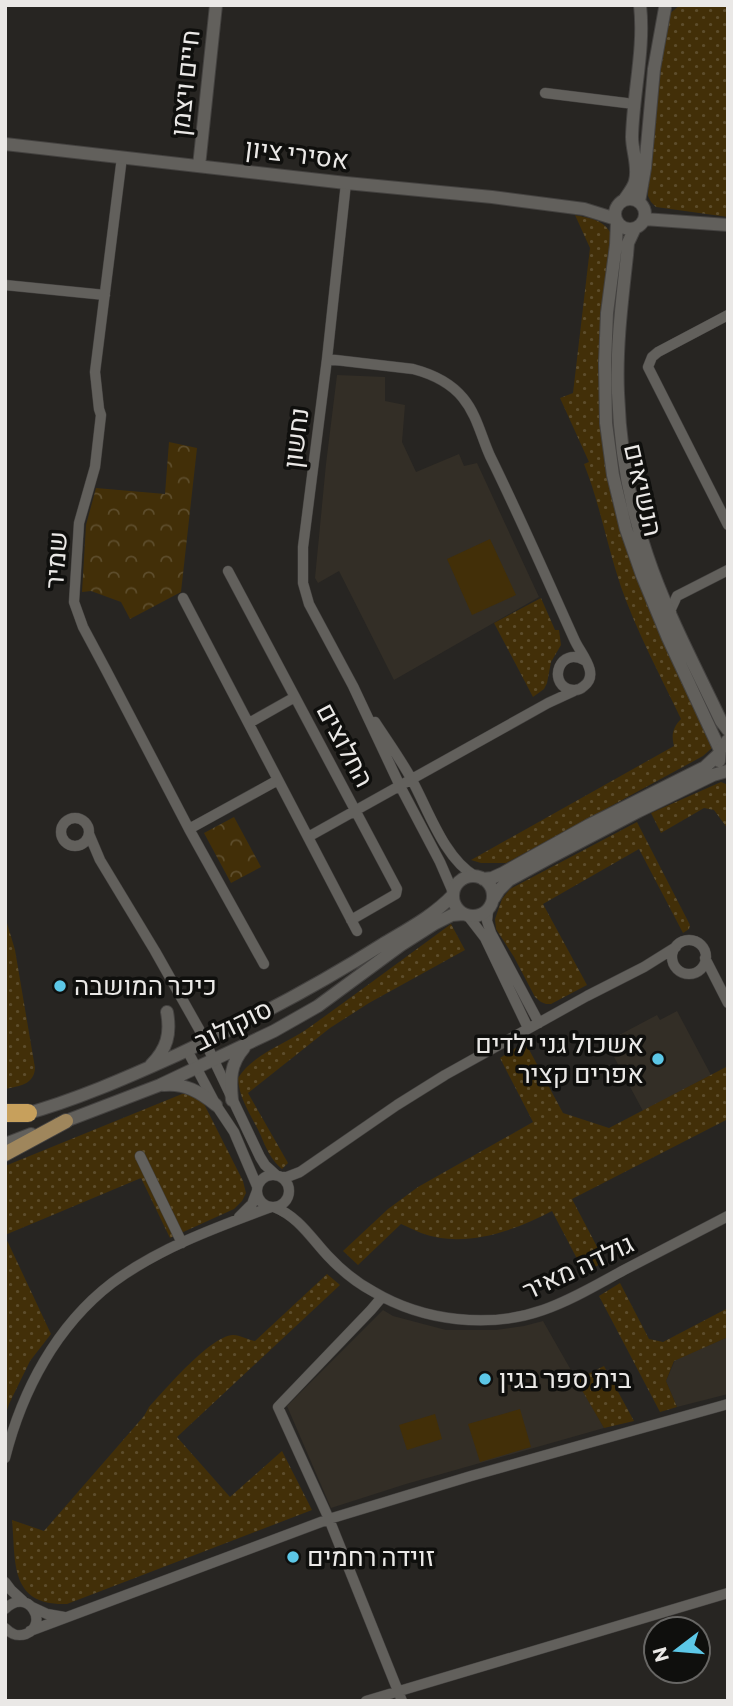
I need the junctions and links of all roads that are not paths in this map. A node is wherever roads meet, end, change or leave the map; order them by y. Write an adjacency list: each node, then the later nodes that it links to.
1 (216, 5): 8 (street, חיים ויצמן)
2 (642, 5): 3 (street); 5 (street)
3 (668, 7): 11 (street)
4 (545, 93): 5 (street)
5 (634, 104): 10 (street)
6 (5, 144): 7 (street, אסירי ציון)
7 (122, 157): 8 (street, אסירי ציון); 17 (street, שמיר)
8 (200, 166): 9 (street, אסירי ציון)
9 (346, 183): 12 (street, אסירי ציון); 19 (street, נחשון)
10 (622, 201): 11 (street); 12 (street, אסירי ציון); 13 (street)
11 (639, 202): 14 (street)
12 (584, 209): 13 (street, אסירי ציון)
13 (616, 220): 14 (street); 37 (street, הנשיאים)
14 (640, 224): 15 (street); 23 (street, הנשיאים)
15 (728, 225)
16 (5, 285): 17 (street)
17 (105, 295): 43 (street, שמיר)
18 (728, 315): 20 (street)
19 (327, 359): 27 (street); 31 (street, נחשון)
20 (728, 525)
21 (728, 570): 24 (street)
22 (228, 571): 33 (street, החלוצים)
23 (661, 592): 24 (street); 26 (street, הנשיאים)
24 (677, 596): 26 (street)
25 (183, 598): 35 (street)
26 (671, 614): 36 (street, הנשיאים)
27 (568, 626): 28 (street); 29 (street)
28 (566, 659): 29 (street); 30 (street)
29 (584, 660): 32 (street)
30 (559, 679): 32 (street); 34 (street)
31 (353, 686): 39 (street, נחשון); 41 (street, נחשון)
32 (576, 690): 34 (street)
33 (295, 697): 35 (street); 42 (street, החלוצים)
34 (545, 705): 39 (street)
35 (249, 723): 40 (street)
36 (728, 730)
37 (722, 748): 38 (street, הנשיאים); 46 (street)
38 (727, 772): 48 (street)
39 (412, 779): 41 (street); 46 (street, נחשון)
40 (278, 780): 43 (street); 45 (street)
41 (400, 786): 42 (street); 47 (street, נחשון)
42 (356, 811): 45 (street); 51 (street, החלוצים)
43 (190, 829): 55 (street, שמיר)
44 (89, 834): 64 (street)
45 (308, 837): 51 (street)
46 (479, 877): 47 (street); 48 (street)
47 (453, 893): 50 (street); 64 (street, סוקולוב)
48 (494, 898): 49 (street)
49 (488, 911): 50 (street); 62 (street)
50 (465, 915): 63 (street); 65 (street, סוקולוב)
51 (351, 920): 52 (street)
52 (356, 931)
53 (676, 947): 54 (street); 56 (street); 57 (street)
54 (705, 958): 58 (street); 59 (street)
55 (264, 964)
56 (644, 967): 57 (street); 62 (street)
57 (677, 969): 58 (street)
58 (690, 974): 59 (street)
59 (721, 990): 60 (street)
60 (728, 1003)
61 (167, 1012): 68 (street)
62 (539, 1023): 63 (street)
63 (528, 1028): 80 (street)
64 (205, 1042): 66 (street, סוקולוב); 67 (street)
65 (248, 1044): 67 (street, סוקולוב); 71 (street)
66 (187, 1050): 68 (street, סוקולוב); 69 (street)
67 (214, 1060): 69 (street, סוקולוב); 71 (street)
68 (148, 1068): 74 (street, סוקולוב)
69 (197, 1069): 70 (street, סוקולוב); 72 (street)
70 (160, 1085): 72 (street); 76 (street, סוקולוב)
71 (232, 1100): 81 (street)
72 (216, 1105): 82 (street)
73 (5, 1113): 74 (highway)
74 (28, 1113): 75 (street, סוקולוב)
75 (5, 1119)
76 (66, 1121): 77 (street, סוקולוב); 78 (main road)
77 (5, 1144)
78 (5, 1154)
79 (140, 1156): 88 (street)
80 (306, 1168): 81 (street); 83 (street)
81 (279, 1176): 82 (street); 83 (street)
82 (257, 1189): 84 (street); 86 (street)
83 (290, 1193): 84 (street); 87 (street, גולדה מאיר)
84 (273, 1207): 86 (street); 87 (street, גולדה מאיר)
85 (728, 1216): 89 (street, גולדה מאיר)
86 (236, 1220): 88 (street)
87 (301, 1224): 89 (street, גולדה מאיר)
88 (182, 1243): 91 (street)
89 (382, 1297): 92 (street)
90 (728, 1404): 92 (street)
91 (5, 1458)
92 (329, 1519): 97 (street); 102 (street)
93 (5, 1582): 95 (street)
94 (728, 1593): 102 (street)
95 (28, 1604): 96 (street); 97 (street); 99 (street)
96 (5, 1609)
97 (71, 1616): 99 (street)
98 (5, 1628): 100 (street)
99 (30, 1631): 100 (street)
100 (18, 1636): 101 (street)
101 (5, 1637)
102 (400, 1696): 103 (street)
103 (366, 1701)

